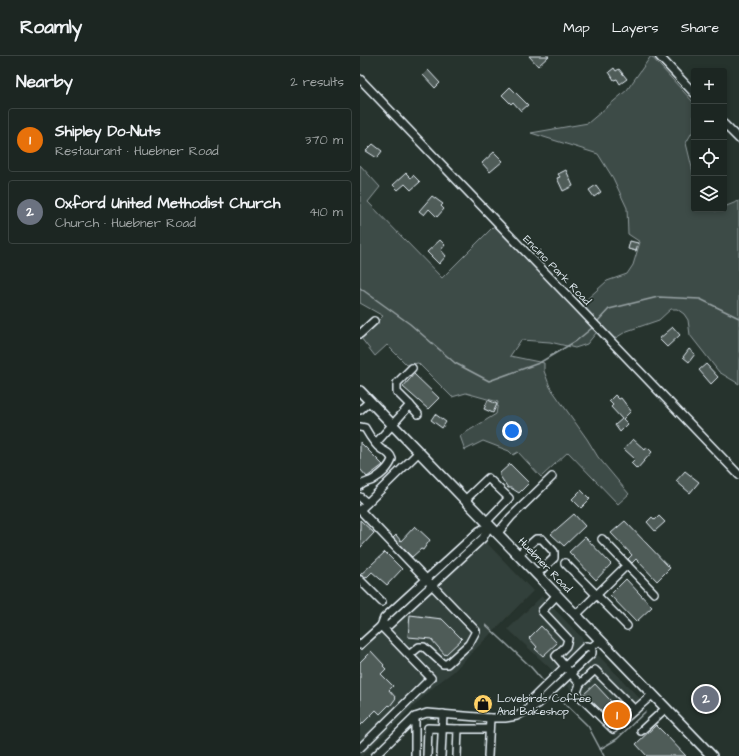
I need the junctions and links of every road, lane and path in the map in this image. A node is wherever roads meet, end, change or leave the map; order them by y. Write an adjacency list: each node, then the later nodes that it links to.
1 (659, 56): 3 (street)
2 (360, 79): 18 (street, Encino Park Road)
3 (691, 90)
4 (727, 127): 5 (street)
5 (739, 140)
6 (374, 321): 7 (street)
7 (360, 334)
8 (412, 368): 11 (street)
9 (360, 391): 10 (main road, Huebner Road)
10 (370, 401): 12 (street); 14 (main road, Huebner Road)
11 (410, 405): 13 (street); 14 (street)
12 (360, 410)
13 (418, 414)
14 (392, 425): 16 (street); 17 (main road, Huebner Road)
15 (360, 427): 16 (street)
16 (376, 443): 20 (street)
17 (419, 452): 22 (main road, Huebner Road); 23 (street)
18 (739, 475)
19 (552, 477): 26 (street)
20 (361, 483)
21 (360, 497): 23 (street)
22 (465, 500): 25 (main road, Huebner Road); 25 (street)
23 (367, 503): 24 (street)
24 (360, 510): 32 (street)
25 (488, 524): 26 (main road, Huebner Road); 32 (street); 34 (street)
26 (497, 534): 28 (main road, Huebner Road)
27 (602, 539): 30 (street)
28 (518, 555): 31 (main road, Huebner Road); 31 (street)
29 (565, 563): 36 (street)
30 (627, 565): 35 (street); 36 (street)
31 (537, 574): 37 (main road, Huebner Road)
32 (427, 578): 34 (street); 40 (street)
33 (360, 580): 38 (street)
34 (433, 585): 40 (street); 45 (street)
35 (654, 593)
36 (596, 594): 39 (street); 41 (street)
37 (557, 595): 39 (main road, Huebner Road); 46 (street)
38 (382, 602)
39 (577, 614): 42 (main road, Huebner Road)
40 (381, 626): 43 (street); 45 (street)
41 (627, 626)
42 (600, 640): 44 (street); 49 (main road, Huebner Road)
43 (360, 645)
44 (592, 648): 46 (street); 47 (street)
45 (409, 655): 60 (street)
46 (565, 666): 47 (street); 50 (street)
47 (571, 673): 48 (street); 50 (street)
48 (580, 684): 52 (street); 52 (street)
49 (653, 694): 51 (main road, Huebner Road); 52 (street)
50 (529, 708): 55 (street)
51 (666, 708): 59 (street); 67 (main road, Huebner Road)
52 (635, 710)
53 (443, 714): 54 (street); 55 (street); 56 (street)
54 (415, 717): 61 (street); 62 (street)
55 (490, 718): 58 (street)
56 (442, 728): 57 (street); 63 (street); 64 (street)
57 (458, 729): 58 (street); 65 (street)
58 (489, 729): 66 (street)
59 (641, 731)
60 (360, 748)
61 (375, 756)
62 (415, 756)
63 (427, 756)
64 (441, 756)
65 (457, 756)
66 (488, 756)
67 (712, 756)

